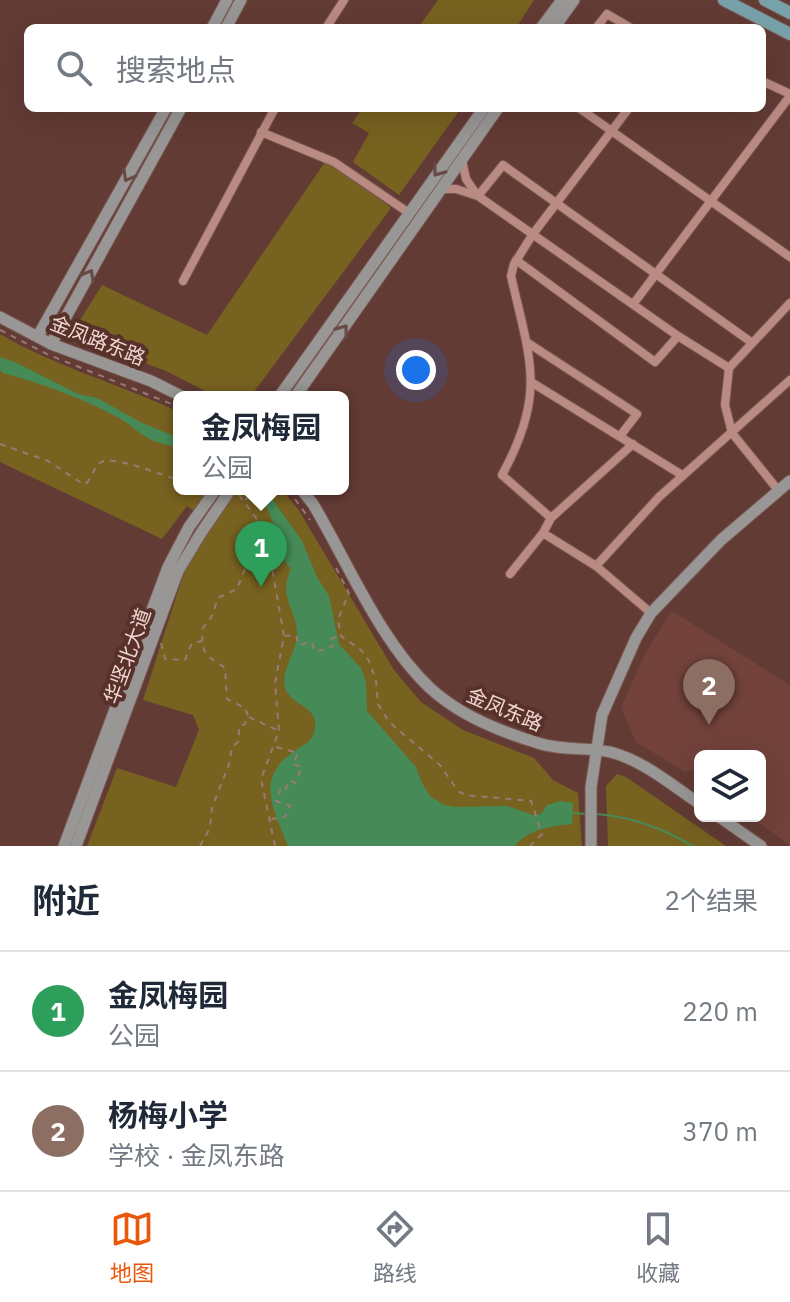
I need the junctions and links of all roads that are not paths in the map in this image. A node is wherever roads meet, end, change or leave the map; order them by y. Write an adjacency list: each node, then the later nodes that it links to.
1 (227, 0): 9 (main road)
2 (241, 0): 10 (main road)
3 (344, 0): 11 (street)
4 (562, 0): 12 (main road)
5 (574, 0): 13 (main road)
6 (724, 0): 16 (main road)
7 (765, 0): 8 (main road)
8 (790, 13)
9 (214, 24)
10 (228, 24)
11 (329, 24)
12 (544, 24)
13 (557, 24)
14 (599, 24): 15 (street)
15 (624, 24)
16 (790, 34)
17 (766, 83): 18 (street)
18 (790, 95): 31 (street)
19 (164, 112): 42 (main road, one-way to 42)
20 (179, 112): 46 (main road, one-way to 20)
21 (273, 112): 27 (street)
22 (481, 112): 33 (main road, one-way to 33)
23 (495, 112): 28 (main road)
24 (584, 112): 26 (street)
25 (626, 112): 26 (street)
26 (610, 131): 31 (street); 32 (street)
27 (261, 132): 33 (street); 38 (street)
28 (462, 160): 29 (main road); 30 (street)
29 (441, 189): 30 (street); 51 (main road, one-way to 29)
30 (478, 196): 32 (street); 34 (street)
31 (709, 202): 35 (street); 37 (street)
32 (556, 203): 34 (street); 37 (street)
33 (409, 213): 50 (main road)
34 (533, 234): 36 (street); 39 (street)
35 (790, 257)
36 (516, 260): 43 (street); 45 (street)
37 (655, 275): 39 (street); 44 (street)
38 (183, 281)
39 (634, 303): 43 (street)
40 (790, 303): 44 (street)
41 (0, 317): 42 (main road, 金凤路东路)
42 (38, 336): 46 (main road, 金凤路东路)
43 (678, 336): 47 (street)
44 (751, 342): 47 (street)
45 (528, 343): 49 (street); 54 (street)
46 (51, 344): 52 (main road, 金凤路东路)
47 (729, 368): 53 (street)
48 (790, 380): 53 (street)
49 (531, 382): 54 (street); 62 (street)
50 (283, 391)
51 (300, 391)
52 (173, 392)
53 (732, 433): 56 (street); 58 (street)
54 (620, 436): 55 (street)
55 (633, 444): 56 (street); 62 (street)
56 (682, 475): 65 (street)
57 (790, 481): 58 (main road)
58 (778, 490): 67 (main road)
59 (213, 495): 63 (main road, 华坚北大道)
60 (225, 495): 63 (main road, 华坚北大道, bridge)
61 (300, 495): 68 (main road, 金凤东路)
62 (551, 518): 64 (street)
63 (195, 530): 71 (main road, 华坚北大道); 72 (main road, 华坚北大道)
64 (543, 533): 65 (street); 66 (street)
65 (596, 566): 67 (street)
66 (510, 574)
67 (651, 613): 68 (main road)
68 (595, 749): 69 (main road, 金凤东路); 73 (main road)
69 (694, 800)
70 (727, 822): 74 (main road)
71 (64, 846)
72 (76, 846)
73 (591, 846)
74 (761, 846)

